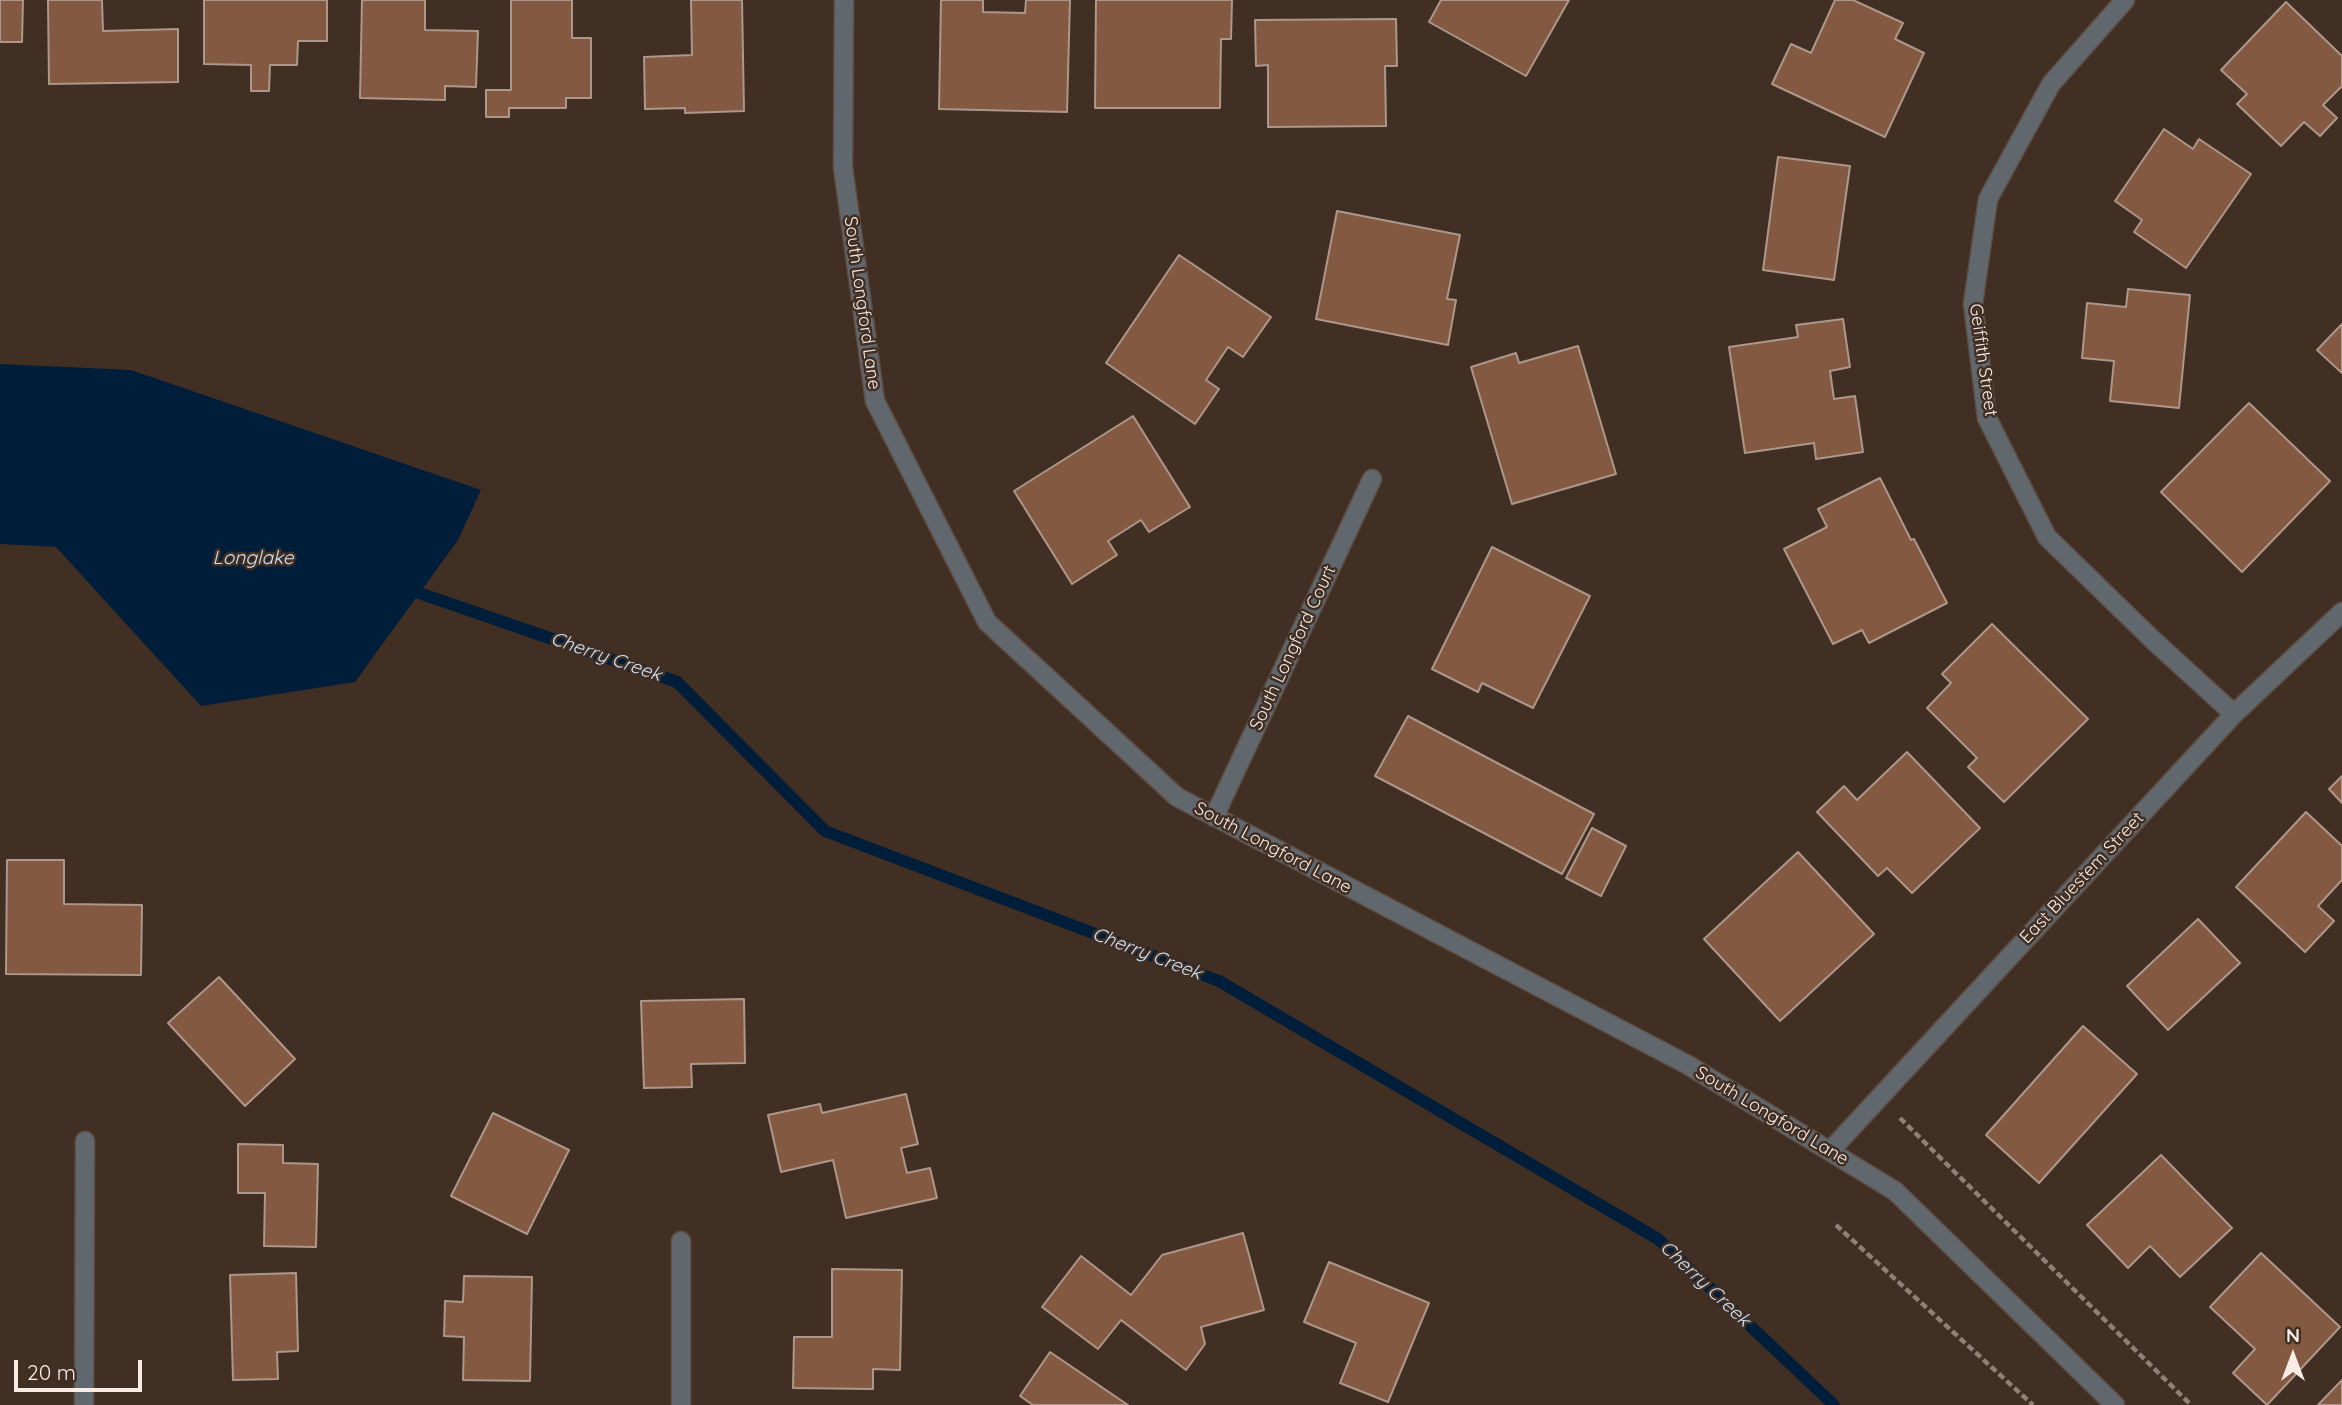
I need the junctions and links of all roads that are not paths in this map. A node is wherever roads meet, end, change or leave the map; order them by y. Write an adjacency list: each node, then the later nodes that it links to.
1 (844, 0): 6 (street, South Longford Lane)
2 (2125, 0): 5 (street, Geiffith Street)
3 (1372, 479): 6 (street, South Longford Court)
4 (2342, 612): 5 (street, East Bluestem Street)
5 (2234, 714): 8 (street, East Bluestem Street)
6 (1214, 817): 8 (street, South Longford Lane)
7 (85, 1140): 10 (street)
8 (1830, 1151): 12 (street, South Longford Lane)
9 (681, 1241): 11 (street)
10 (84, 1405)
11 (681, 1405)
12 (2115, 1405)

